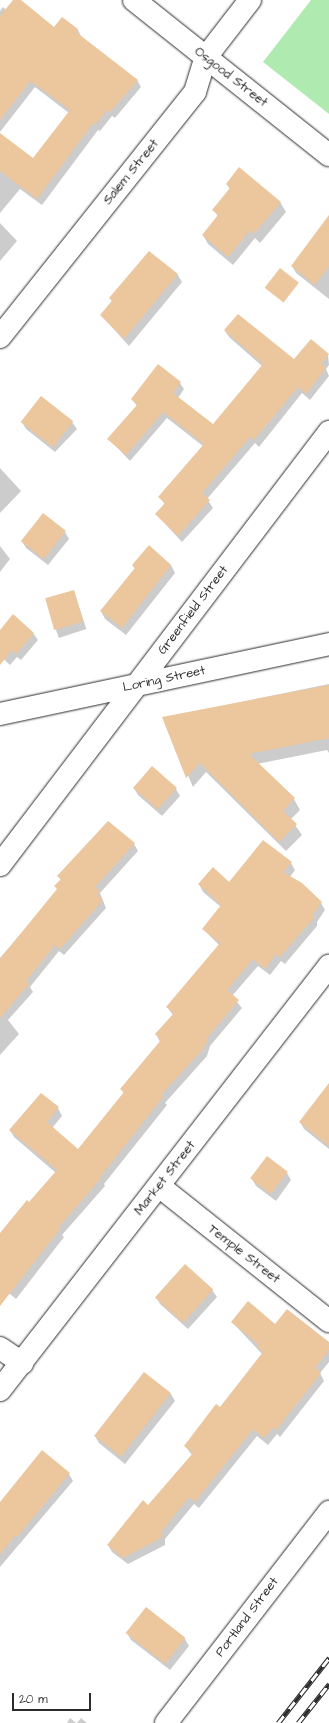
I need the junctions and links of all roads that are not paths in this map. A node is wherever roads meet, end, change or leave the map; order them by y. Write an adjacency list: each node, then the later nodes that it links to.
1 (134, 0): 3 (street, Osgood Street)
2 (250, 0): 3 (street, Salem Street)
3 (206, 57): 4 (street, Osgood Street); 5 (street, Salem Street)
4 (329, 155)
5 (0, 337)
6 (329, 432): 8 (street, Greenfield Street)
7 (329, 644): 8 (street, Loring Street)
8 (137, 685): 9 (street, Loring Street); 10 (street, Greenfield Street)
9 (0, 714)
10 (0, 865)
11 (329, 966): 12 (street, Market Street)
12 (159, 1186): 13 (street, Temple Street); 15 (street, Market Street)
13 (329, 1321)
14 (0, 1348): 15 (street)
15 (22, 1363): 16 (street, Market Street)
16 (0, 1390)
17 (329, 1512): 18 (street, Portland Street)
18 (166, 1723)

